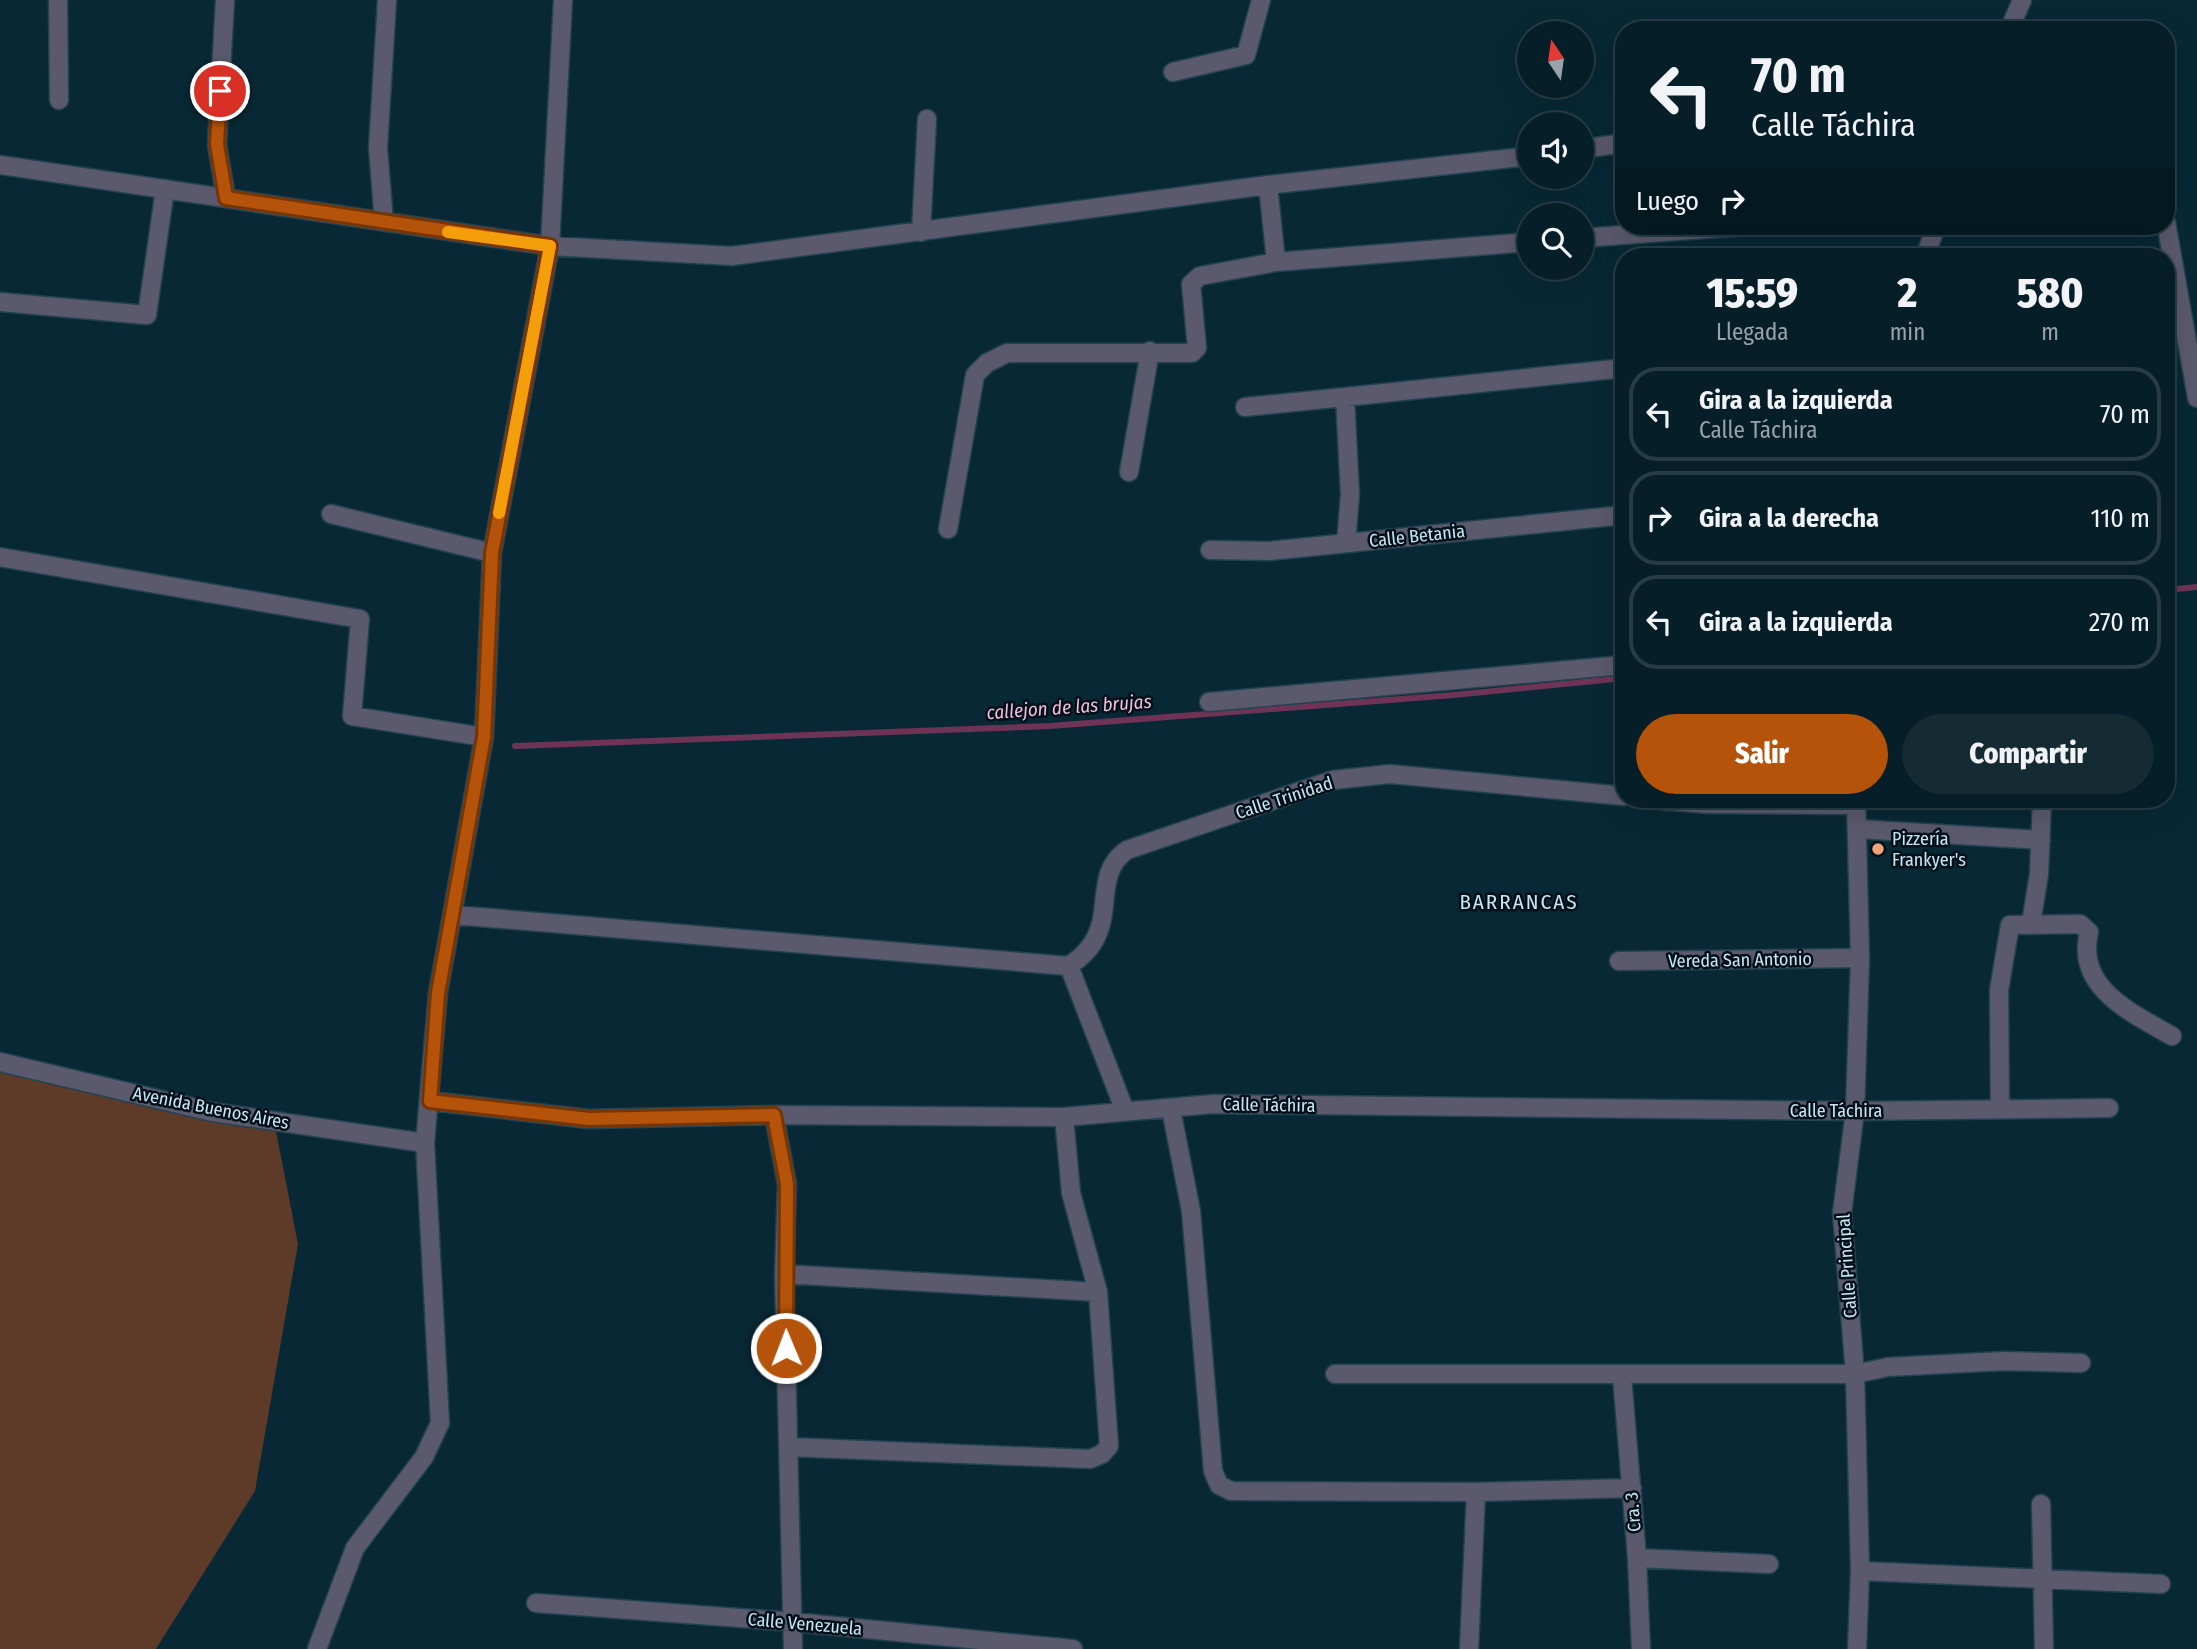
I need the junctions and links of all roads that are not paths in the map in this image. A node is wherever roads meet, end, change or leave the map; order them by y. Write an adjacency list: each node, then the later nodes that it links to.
1 (58, 0): 9 (street)
2 (225, 0): 17 (street)
3 (387, 0): 18 (street)
4 (563, 0): 23 (street)
5 (1261, 0): 8 (street)
6 (2022, 0): 7 (street)
7 (2013, 21)
8 (1173, 72)
9 (58, 100)
10 (928, 119): 19 (street)
11 (1615, 144): 12 (street)
12 (1594, 147)
13 (1517, 157): 15 (street)
14 (0, 165): 16 (street)
15 (1268, 185): 19 (street); 24 (street)
16 (165, 189): 17 (street); 26 (street)
17 (226, 198): 18 (street)
18 (384, 222): 23 (street)
19 (921, 232): 23 (street)
20 (1622, 235): 21 (street)
21 (1594, 237)
22 (1517, 243): 24 (street)
23 (550, 246): 38 (street)
24 (1276, 262): 27 (street)
25 (2175, 273): 30 (street)
26 (0, 302)
27 (1150, 351): 32 (street); 35 (street)
28 (1615, 369): 29 (street)
29 (1345, 397): 31 (street); 36 (street)
30 (2197, 398)
31 (1245, 407)
32 (1129, 472)
33 (331, 514): 38 (street)
34 (1615, 516): 36 (street, Calle Betania)
35 (948, 529)
36 (1346, 543): 37 (street, Calle Betania)
37 (1210, 550)
38 (492, 553): 42 (street)
39 (0, 557): 42 (street)
40 (1615, 666): 41 (street)
41 (1209, 702)
42 (484, 737): 48 (street)
43 (1615, 795): 52 (street, Calle Trinidad)
44 (1856, 808): 46 (street, Calle Principal)
45 (2042, 808): 47 (street)
46 (1857, 829): 47 (street); 50 (street, Calle Principal)
47 (2041, 840): 49 (street)
48 (454, 915): 52 (street); 55 (street)
49 (2031, 923): 53 (street); 58 (street)
50 (1860, 958): 51 (street, Vereda San Antonio); 60 (street, Calle Principal)
51 (1619, 961)
52 (1069, 966): 59 (street)
53 (2172, 1036)
54 (0, 1062): 63 (street, Avenida Buenos Aires)
55 (430, 1101): 61 (street, Calle Táchira); 63 (street)
56 (2109, 1108): 58 (street, Calle Táchira)
57 (1171, 1109): 59 (street, Calle Táchira); 60 (street, Calle Táchira); 72 (street)
58 (2000, 1109): 60 (street, Calle Táchira)
59 (1125, 1111): 62 (street, Calle Táchira)
60 (1855, 1111): 68 (street, Calle Principal)
61 (774, 1115): 62 (street, Calle Táchira); 64 (street)
62 (1064, 1117): 65 (street)
63 (425, 1143): 81 (street)
64 (784, 1274): 65 (street); 70 (street)
65 (1098, 1292): 70 (street)
66 (2081, 1363): 68 (street)
67 (1335, 1374): 69 (street)
68 (1855, 1374): 69 (street); 76 (street, Calle Principal)
69 (1622, 1376): 71 (street, Cra. 3)
70 (788, 1447): 80 (street)
71 (1632, 1488): 72 (street); 74 (street, Cra. 3)
72 (1476, 1492): 84 (street)
73 (2041, 1504): 77 (street)
74 (1637, 1558): 75 (street); 85 (street, Cra. 3)
75 (1769, 1564)
76 (1860, 1572): 77 (street); 86 (street, Calle Principal)
77 (2041, 1581): 78 (street); 87 (street)
78 (2161, 1584)
79 (536, 1603): 80 (street, Calle Venezuela)
80 (794, 1622): 82 (street); 83 (street, Calle Venezuela)
81 (317, 1649)
82 (793, 1649)
83 (1071, 1649)
84 (1469, 1649)
85 (1641, 1649)
86 (1857, 1649)
87 (2044, 1649)

